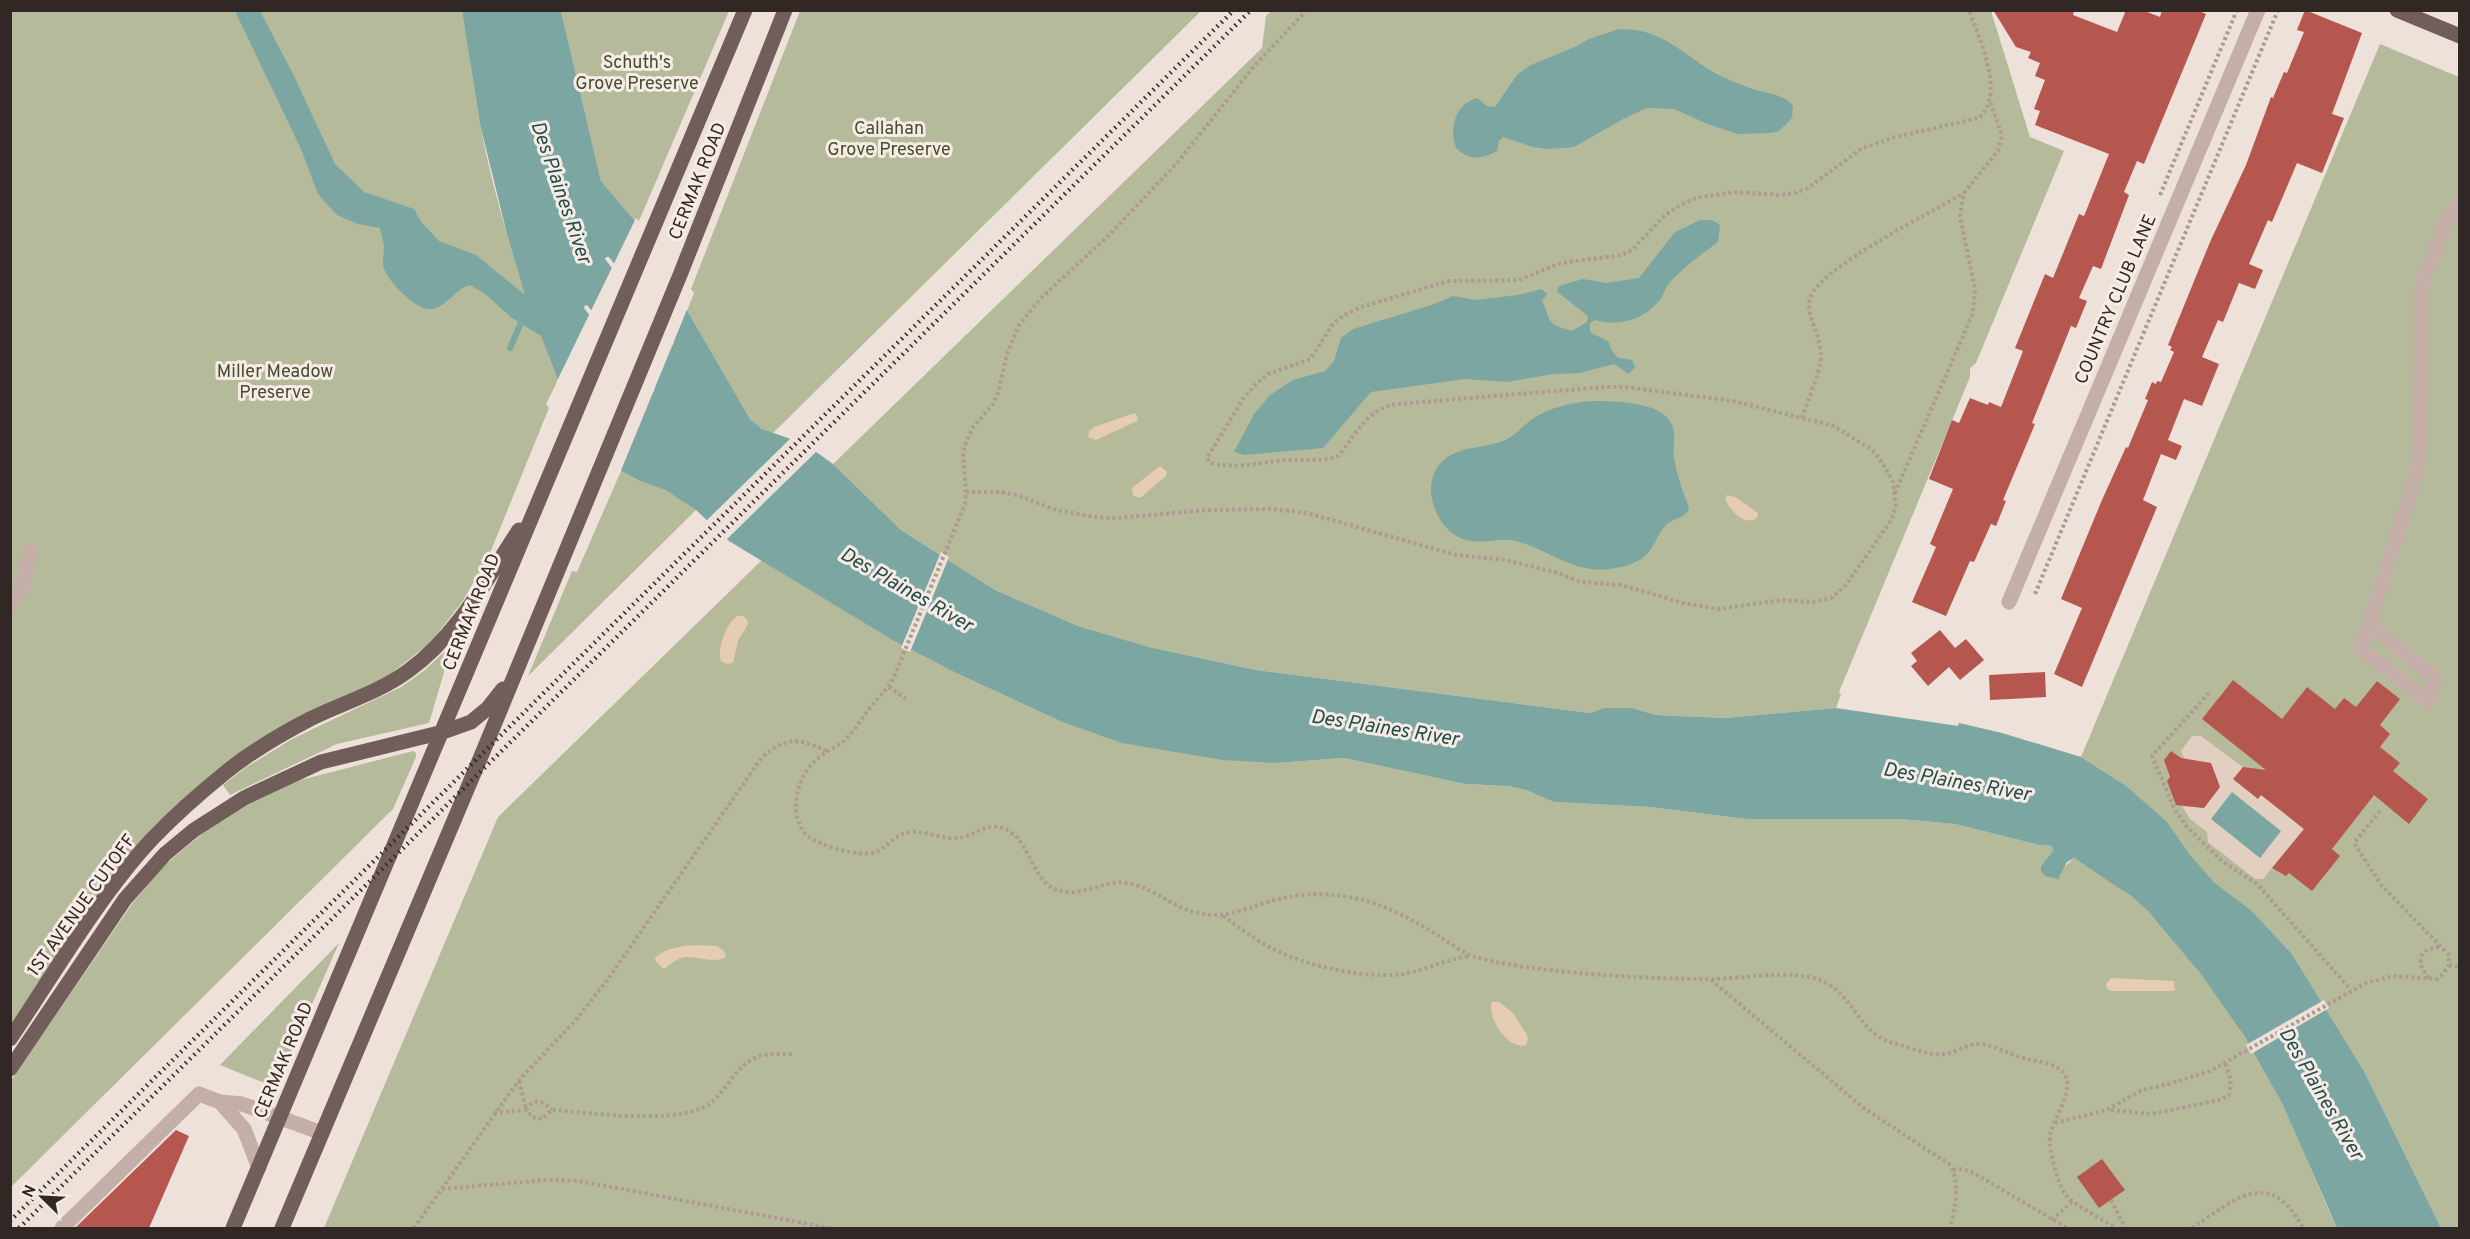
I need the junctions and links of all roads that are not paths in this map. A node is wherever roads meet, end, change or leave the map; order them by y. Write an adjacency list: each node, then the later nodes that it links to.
1 (746, 10): 7 (main road, CERMAK ROAD)
2 (785, 10): 12 (main road, CERMAK ROAD)
3 (2258, 10): 9 (street, COUNTRY CLUB LANE)
4 (2406, 12): 5 (main road)
5 (2460, 36)
6 (2460, 201): 11 (street)
7 (538, 502): 13 (main road, CERMAK ROAD); 14 (main road, 1ST AVENUE CUTOFF)
8 (31, 549): 10 (street)
9 (2009, 602)
10 (10, 609)
11 (2369, 625): 11 (street)
12 (515, 675): 13 (main road, 1ST AVENUE CUTOFF); 18 (main road, CERMAK ROAD)
13 (443, 732): 15 (main road, 1ST AVENUE CUTOFF); 17 (main road, CERMAK ROAD)
14 (10, 1039)
15 (10, 1069)
16 (220, 1102): 17 (street); 19 (street); 20 (street)
17 (280, 1118): 18 (street); 19 (main road, CERMAK ROAD)
18 (322, 1133): 22 (main road, CERMAK ROAD)
19 (259, 1168): 21 (main road, CERMAK ROAD)
20 (62, 1228)
21 (233, 1228)
22 (282, 1228)

